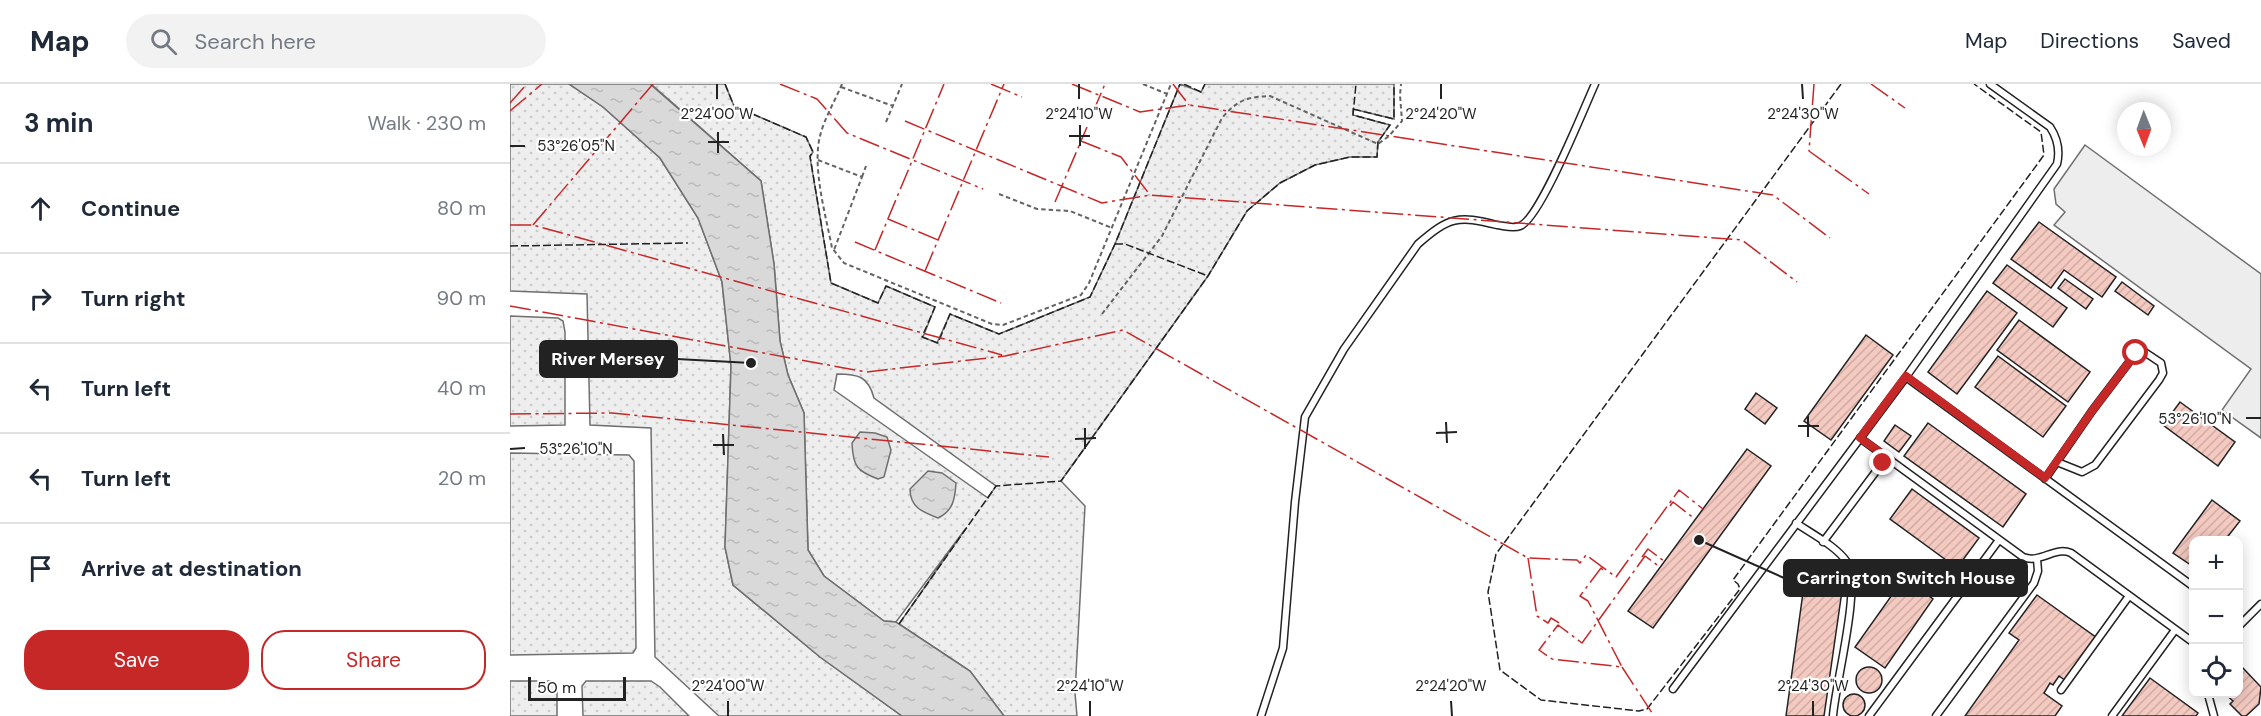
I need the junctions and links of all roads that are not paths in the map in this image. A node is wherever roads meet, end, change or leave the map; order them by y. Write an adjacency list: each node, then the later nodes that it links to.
1 (1595, 84): 21 (lane)
2 (1990, 84): 3 (lane)
3 (1906, 376): 4 (lane); 7 (lane)
4 (1860, 438): 5 (lane); 8 (lane)
5 (1891, 460): 9 (lane); 10 (lane)
6 (2057, 462): 6 (lane); 7 (lane)
7 (2045, 478): 12 (lane)
8 (1796, 523): 10 (lane); 18 (lane)
9 (1999, 540): 11 (lane); 23 (lane)
10 (1823, 542): 22 (lane)
11 (2037, 559): 13 (lane); 24 (lane)
12 (2189, 584)
13 (2129, 596): 16 (lane); 19 (lane)
14 (2261, 604): 15 (lane)
15 (2243, 622)
16 (2175, 630): 17 (lane); 25 (lane)
17 (2189, 640)
18 (1673, 689)
19 (2061, 690)
20 (2209, 698): 26 (lane)
21 (1261, 716)
22 (1833, 716)
23 (1869, 716)
24 (1936, 716)
25 (2112, 716)
26 (2214, 716)

